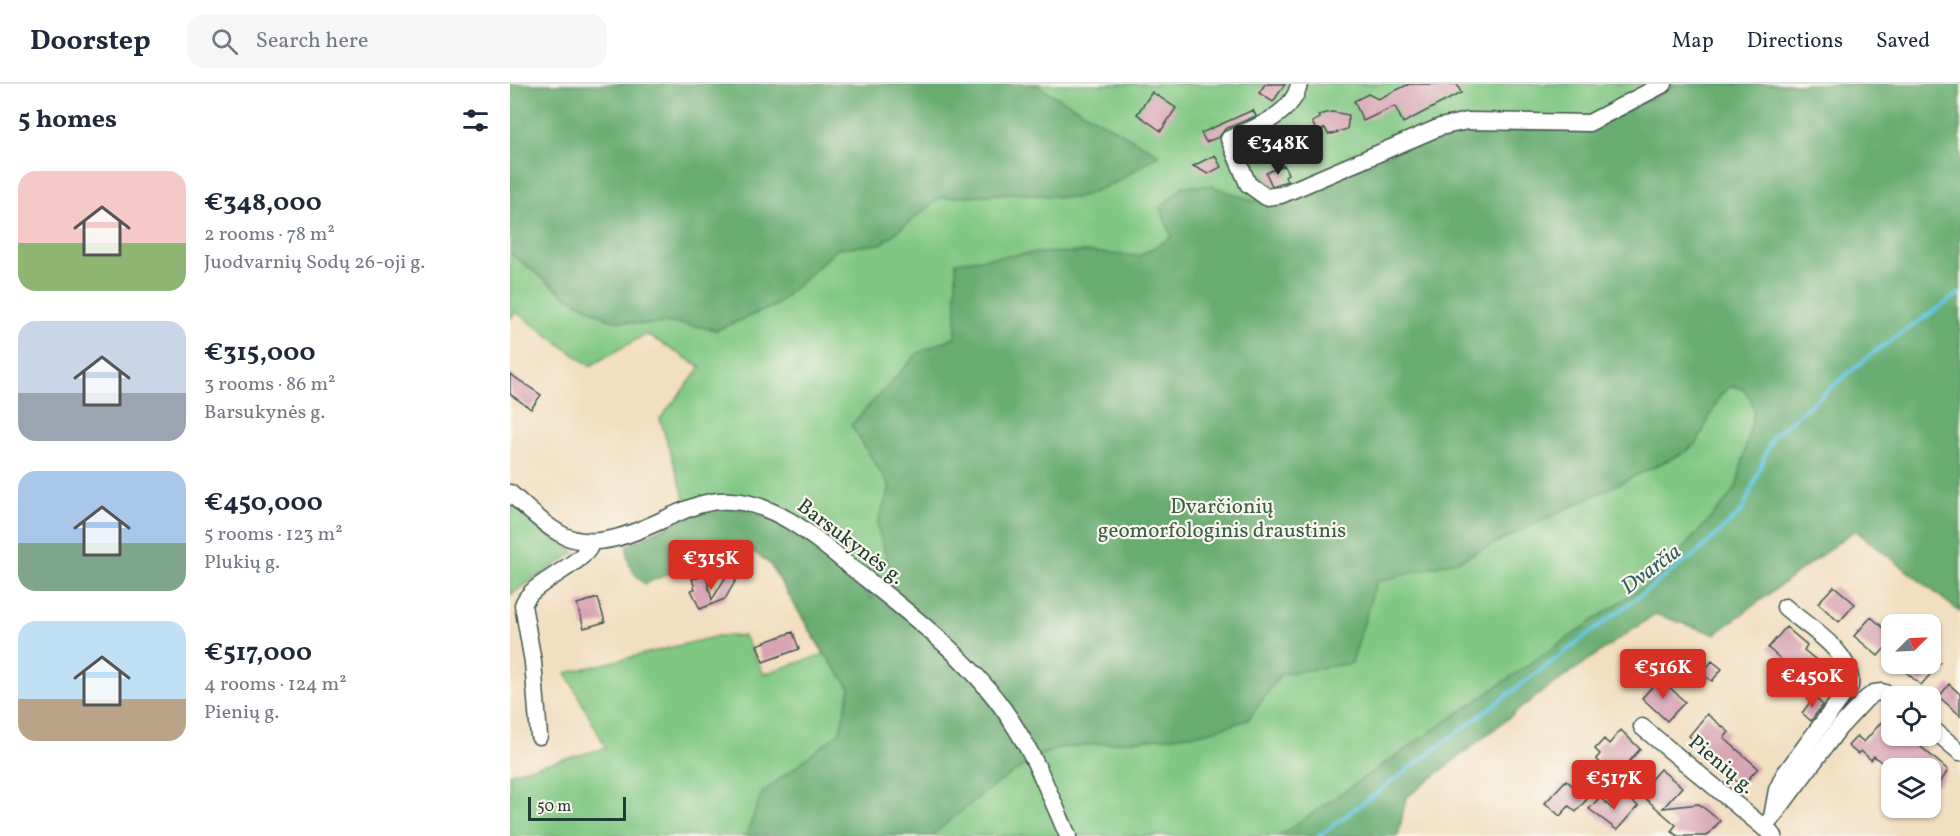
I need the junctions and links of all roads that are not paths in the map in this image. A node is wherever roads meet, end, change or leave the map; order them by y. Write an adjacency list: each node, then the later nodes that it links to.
1 (1299, 84): 2 (street)
2 (1664, 84)
3 (510, 493): 4 (street, Barsukynės g.)
4 (588, 541): 8 (street); 12 (street, Barsukynės g.)
5 (1785, 607): 11 (street)
6 (1881, 692): 11 (street)
7 (1642, 727): 11 (street, Pienių g.)
8 (539, 736)
9 (1941, 736): 10 (street)
10 (1960, 752)
11 (1770, 827)
12 (1068, 836)

